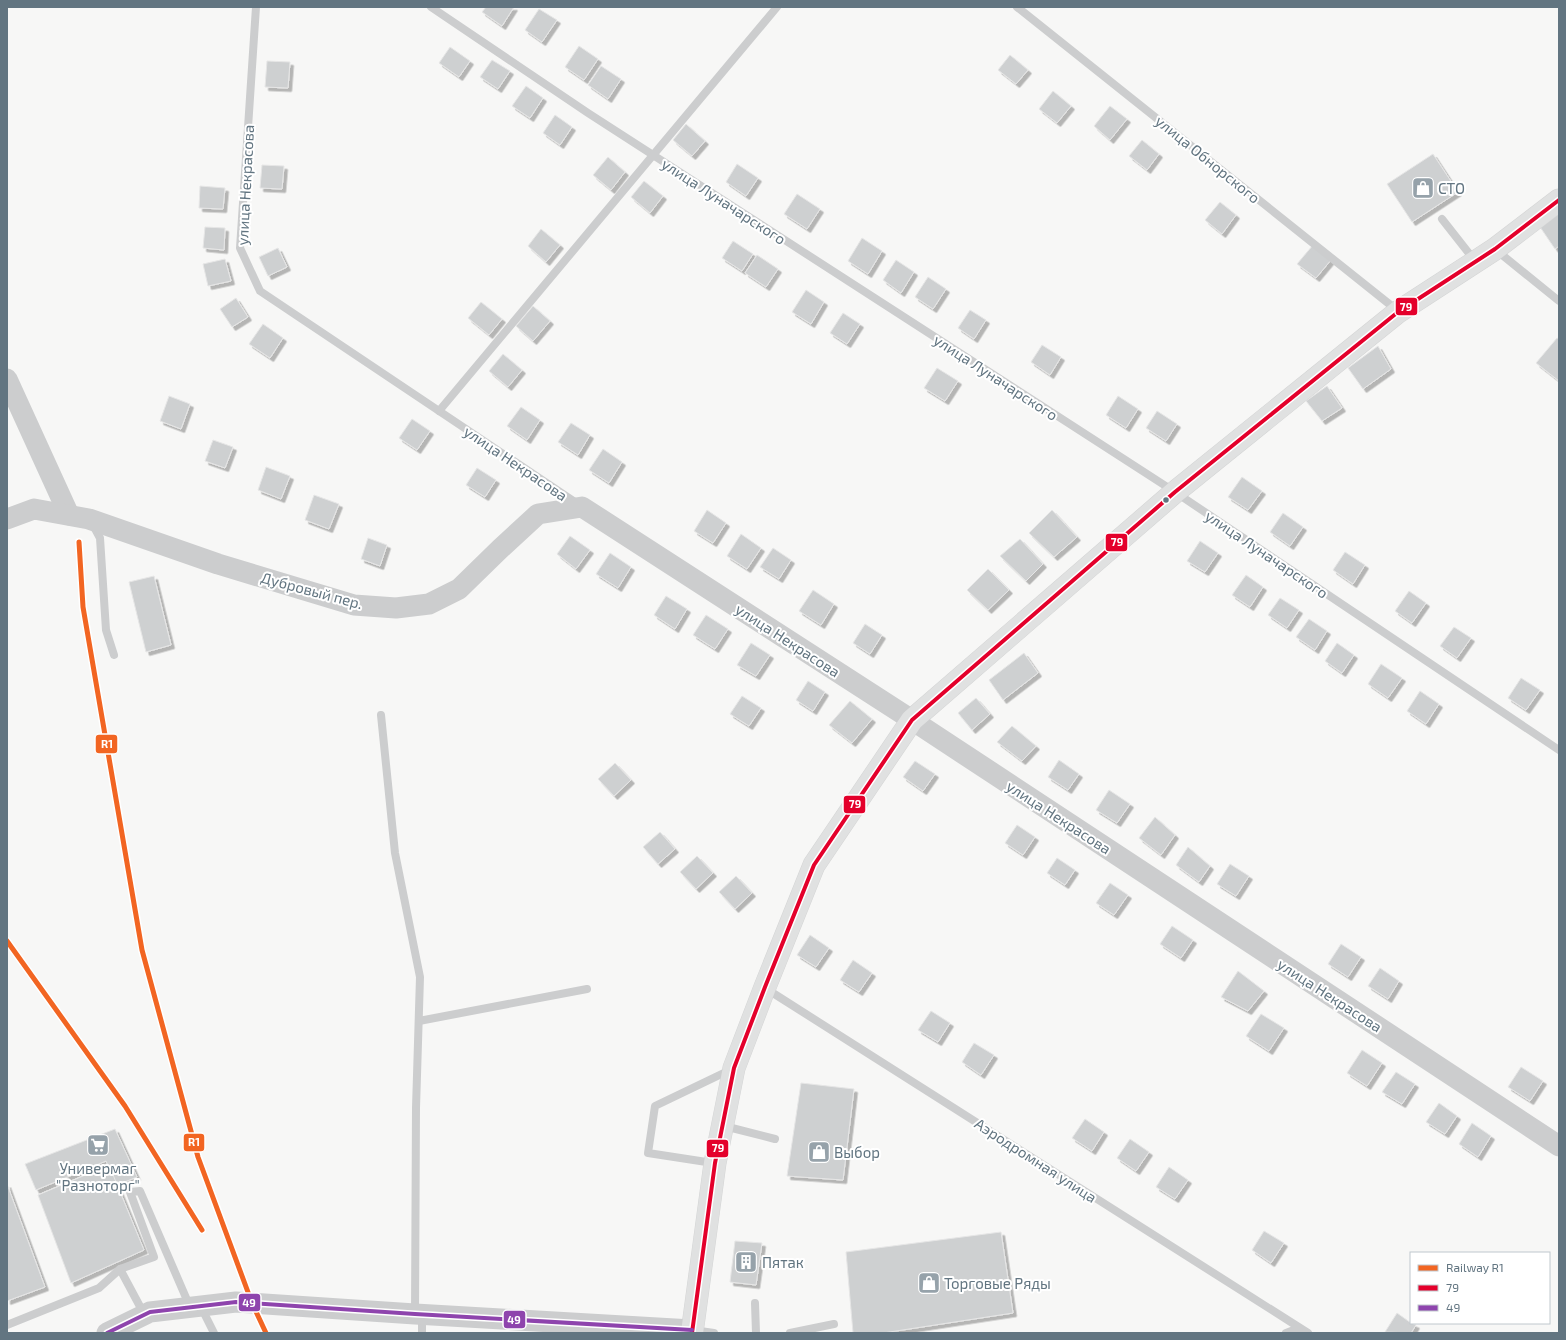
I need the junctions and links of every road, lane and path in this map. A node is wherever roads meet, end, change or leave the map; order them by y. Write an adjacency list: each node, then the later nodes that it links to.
1 (256, 7): 13 (lane, улица Некрасова)
2 (431, 7): 5 (lane, улица Луначарского)
3 (777, 7): 5 (lane)
4 (1017, 7): 11 (lane, улица Обнорского)
5 (653, 155): 13 (lane); 14 (lane, улица Луначарского)
6 (1559, 200): 8 (main road)
7 (1442, 219): 9 (lane)
8 (1495, 250): 9 (main road); 10 (lane)
9 (1476, 262): 11 (main road)
10 (1559, 301)
11 (1398, 312): 14 (main road)
12 (8, 384): 16 (street)
13 (439, 411): 15 (lane, улица Некрасова)
14 (1175, 492): 21 (main road); 22 (lane, улица Луначарского)
15 (582, 507): 18 (street, Дубровый пер.); 21 (street, улица Некрасова)
16 (69, 515): 17 (street, Дубровый пер.); 18 (street, Дубровый пер.)
17 (7, 519)
18 (90, 519): 19 (lane)
19 (114, 655)
20 (380, 715): 25 (lane)
21 (912, 720): 23 (main road); 29 (street, улица Некрасова)
22 (1559, 750)
23 (765, 987): 26 (main road); 38 (lane, Аэродромная улица)
24 (587, 988): 25 (lane)
25 (419, 1021): 35 (lane)
26 (734, 1068): 27 (main road); 30 (lane)
27 (723, 1126): 28 (lane); 30 (main road)
28 (775, 1140)
29 (1559, 1146)
30 (715, 1163): 39 (main road)
31 (120, 1269): 33 (lane); 34 (lane); 37 (lane)
32 (755, 1303): 43 (lane)
33 (195, 1307): 34 (street); 35 (street); 41 (lane)
34 (144, 1315): 40 (street)
35 (420, 1321): 39 (street)
36 (834, 1324): 44 (lane)
37 (7, 1325)
38 (1299, 1328): 45 (lane); 46 (lane, Аэродромная улица)
39 (692, 1331): 42 (lane)
40 (107, 1333)
41 (214, 1333)
42 (714, 1333)
43 (756, 1333)
44 (790, 1333)
45 (1286, 1333)
46 (1308, 1333)

